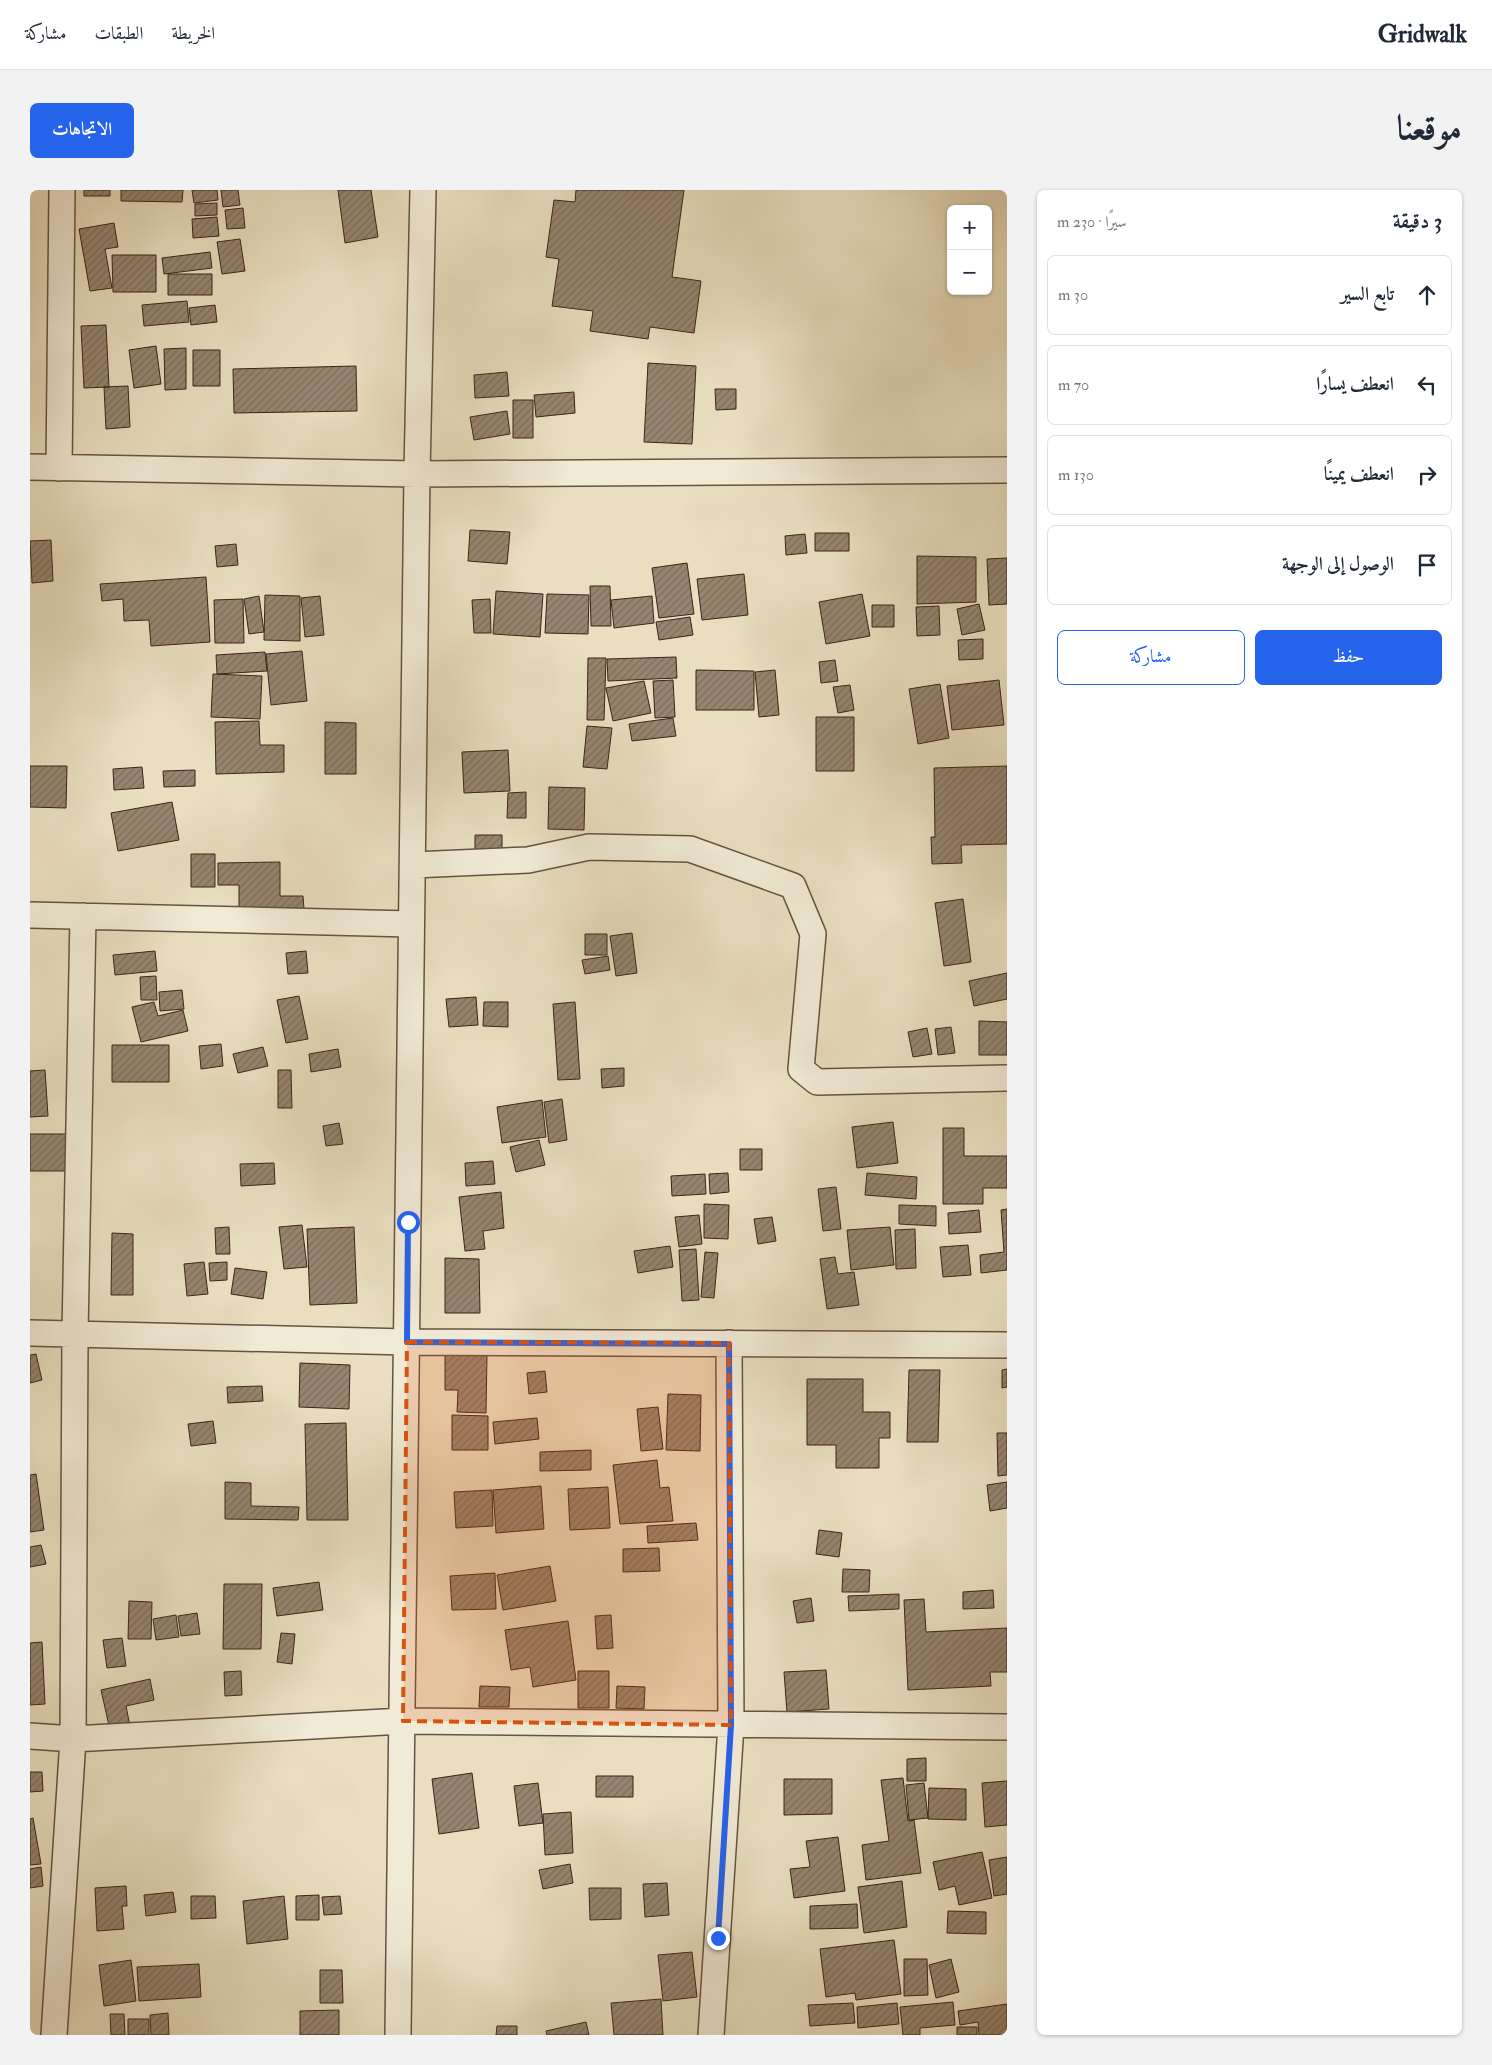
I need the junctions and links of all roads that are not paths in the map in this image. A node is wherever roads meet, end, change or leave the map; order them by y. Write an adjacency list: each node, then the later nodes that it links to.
1 (62, 190): 4 (street)
2 (423, 190): 6 (street)
3 (30, 467): 4 (street)
4 (59, 468): 6 (street)
5 (1007, 470): 6 (street)
6 (417, 474): 7 (street)
7 (414, 865): 10 (street); 11 (street)
8 (30, 915): 9 (street)
9 (83, 916): 10 (street); 13 (street)
10 (411, 924): 14 (street)
11 (1007, 1078)
12 (30, 1333): 13 (street)
13 (75, 1333): 14 (street); 21 (street)
14 (407, 1342): 15 (street); 17 (street)
15 (729, 1344): 16 (street); 18 (street)
16 (1007, 1346)
17 (403, 1721): 18 (street); 21 (street); 23 (street)
18 (731, 1725): 19 (street); 24 (street)
19 (1007, 1728)
20 (30, 1736): 21 (street)
21 (73, 1739): 22 (street)
22 (54, 2035)
23 (398, 2035)
24 (712, 2035)

